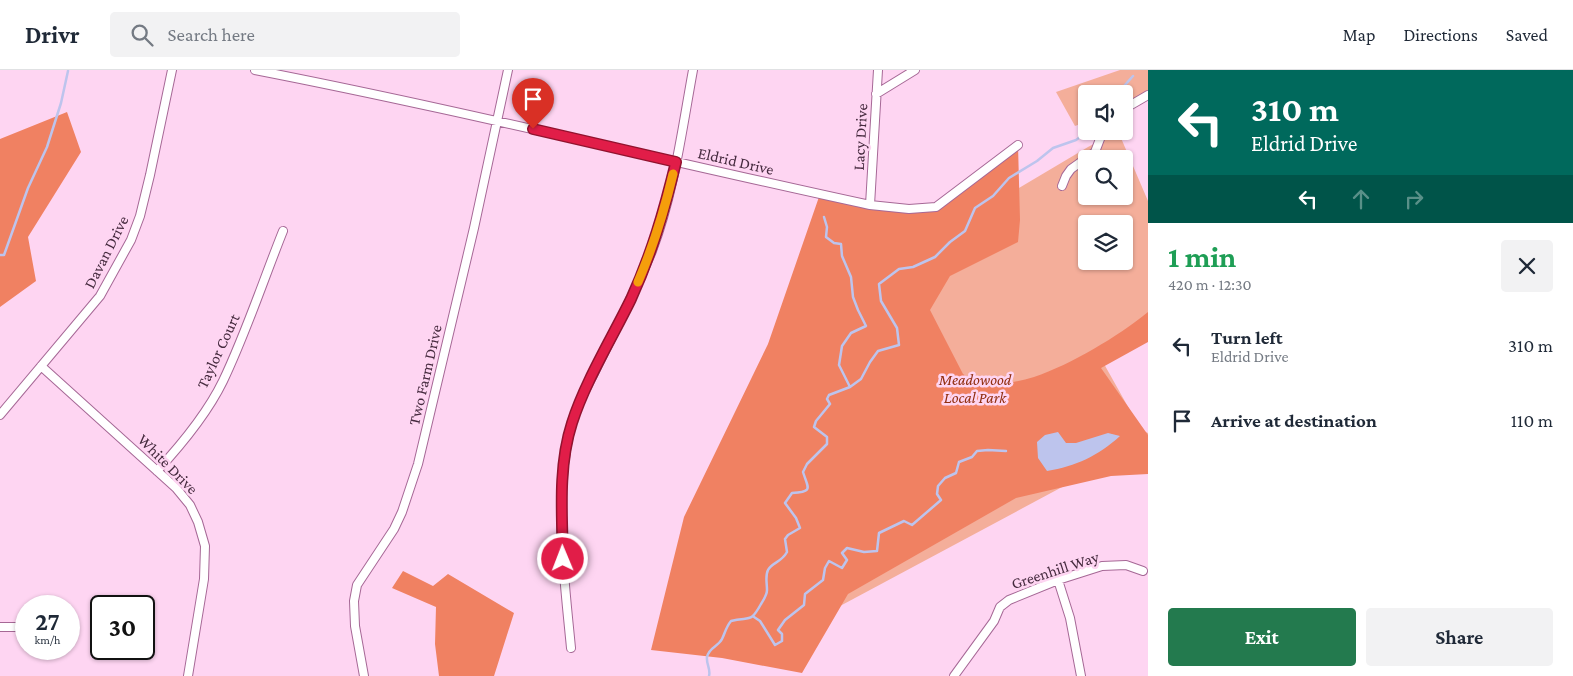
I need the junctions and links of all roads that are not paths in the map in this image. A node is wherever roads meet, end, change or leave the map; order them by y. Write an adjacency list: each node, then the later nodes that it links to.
1 (172, 70): 17 (street, Davan Drive)
2 (255, 70): 10 (street, Eldrid Drive)
3 (508, 70): 10 (street, Two Farm Drive)
4 (693, 70): 13 (street)
5 (878, 70): 7 (street, Lacy Drive)
6 (915, 70): 7 (street)
7 (876, 94): 15 (street, Lacy Drive)
8 (1148, 95): 9 (street)
9 (1133, 104)
10 (497, 121): 13 (street, Eldrid Drive); 26 (street, Two Farm Drive)
11 (1100, 140): 14 (street)
12 (1018, 145): 15 (street, Eldrid Drive)
13 (676, 162): 15 (street, Eldrid Drive); 24 (street)
14 (1062, 186)
15 (870, 205)
16 (283, 231): 19 (street, Taylor Court)
17 (41, 366): 18 (street, Davan Drive); 19 (street, White Drive)
18 (0, 415)
19 (157, 471): 25 (street, White Drive)
20 (1143, 571): 21 (street, Greenhill Way)
21 (1058, 580): 27 (street, Greenhill Way); 28 (street)
22 (15, 625): 23 (street)
23 (0, 627)
24 (571, 648)
25 (188, 676)
26 (364, 676)
27 (954, 676)
28 (1080, 676)

